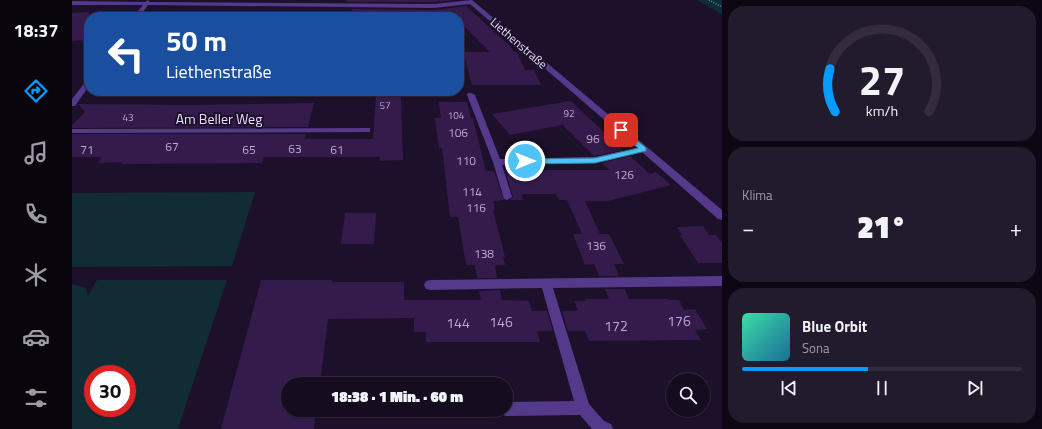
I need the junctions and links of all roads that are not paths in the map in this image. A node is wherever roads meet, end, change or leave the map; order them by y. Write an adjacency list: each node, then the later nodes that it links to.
1 (149, 0): 5 (street)
2 (470, 1): 4 (street, Liethenstraße); 12 (street, Liethenstraße)
3 (72, 3): 5 (street, Liethenstraße)
4 (371, 3): 5 (street, Liethenstraße)
5 (145, 5): 6 (street)
6 (140, 12)
7 (84, 88): 9 (street)
8 (471, 95): 13 (street)
9 (72, 104)
10 (367, 130): 11 (street, Am Beller Weg)
11 (72, 131)
12 (644, 149): 13 (street); 15 (street, Liethenstraße)
13 (498, 162): 14 (street)
14 (507, 198)
15 (722, 216)
16 (722, 281): 17 (street)
17 (546, 283): 18 (street); 19 (street)
18 (430, 285)
19 (583, 408): 20 (street); 21 (street)
20 (513, 409)
21 (606, 429)

